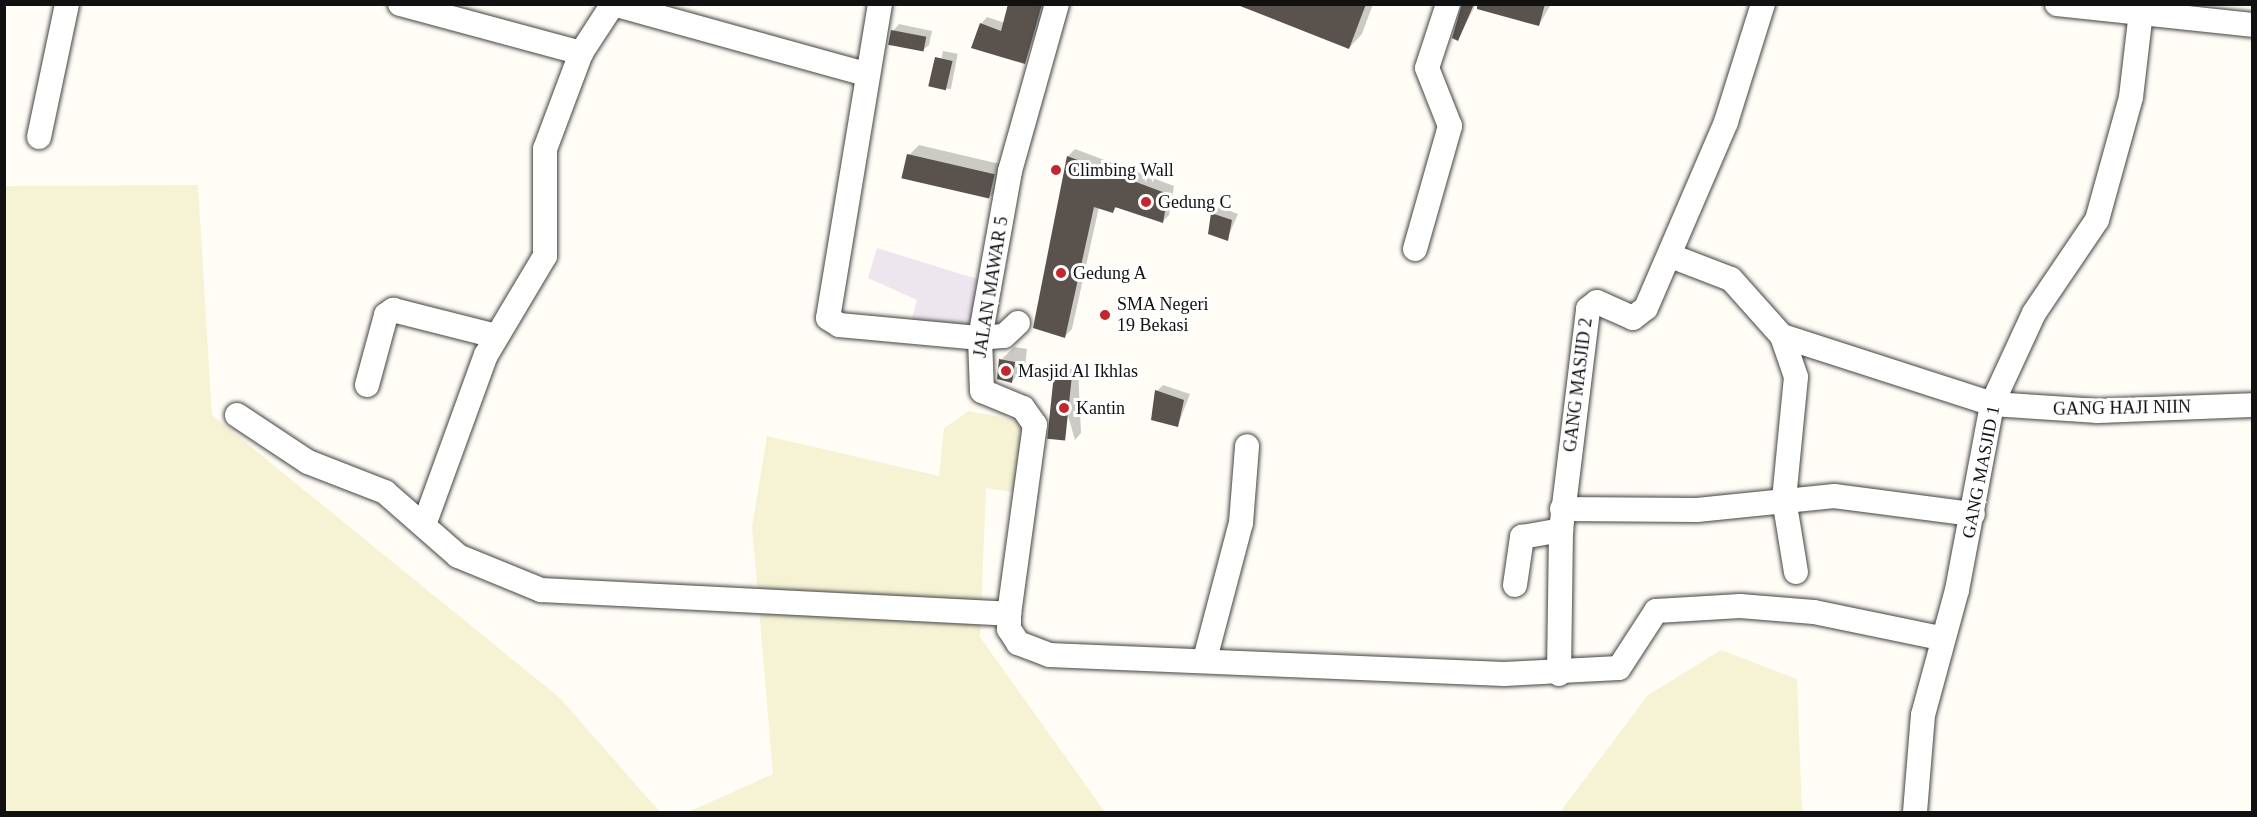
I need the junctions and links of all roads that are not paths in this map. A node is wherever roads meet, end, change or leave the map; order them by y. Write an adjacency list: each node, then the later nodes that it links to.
1 (67, 4): 14 (street)
2 (400, 4): 12 (street)
3 (613, 4): 12 (street); 13 (street)
4 (880, 4): 13 (street)
5 (1057, 4): 20 (street, JALAN MAWAR 5)
6 (1448, 4): 15 (street)
7 (1763, 4): 16 (street, GANG MASJID 2)
8 (2057, 4): 9 (street)
9 (2141, 9): 10 (street); 22 (street, GANG MASJID 1)
10 (2216, 13): 11 (street)
11 (2253, 25)
12 (581, 53): 18 (street)
13 (865, 74): 20 (street)
14 (39, 137)
15 (1415, 249)
16 (1671, 256): 19 (street); 28 (street, GANG MASJID 2)
17 (1018, 323): 20 (street)
18 (496, 336): 21 (street); 29 (street)
19 (1782, 336): 22 (street, GANG HAJI NIIN); 26 (street)
20 (980, 338): 32 (street, JALAN MAWAR 5)
21 (367, 385)
22 (1992, 405): 23 (street, GANG HAJI NIIN); 27 (street, GANG MASJID 1)
23 (2253, 405)
24 (237, 415): 29 (street)
25 (1247, 446): 34 (street)
26 (1784, 499): 27 (street); 28 (street); 30 (street)
27 (1973, 514): 33 (street, GANG MASJID 1)
28 (1562, 520): 31 (street); 35 (street, GANG MASJID 2)
29 (424, 525): 32 (street)
30 (1796, 572)
31 (1515, 585)
32 (1009, 614): 34 (street)
33 (1941, 638): 35 (street); 36 (street, GANG MASJID 1)
34 (1205, 659): 35 (street)
35 (1559, 674)
36 (1915, 813)

